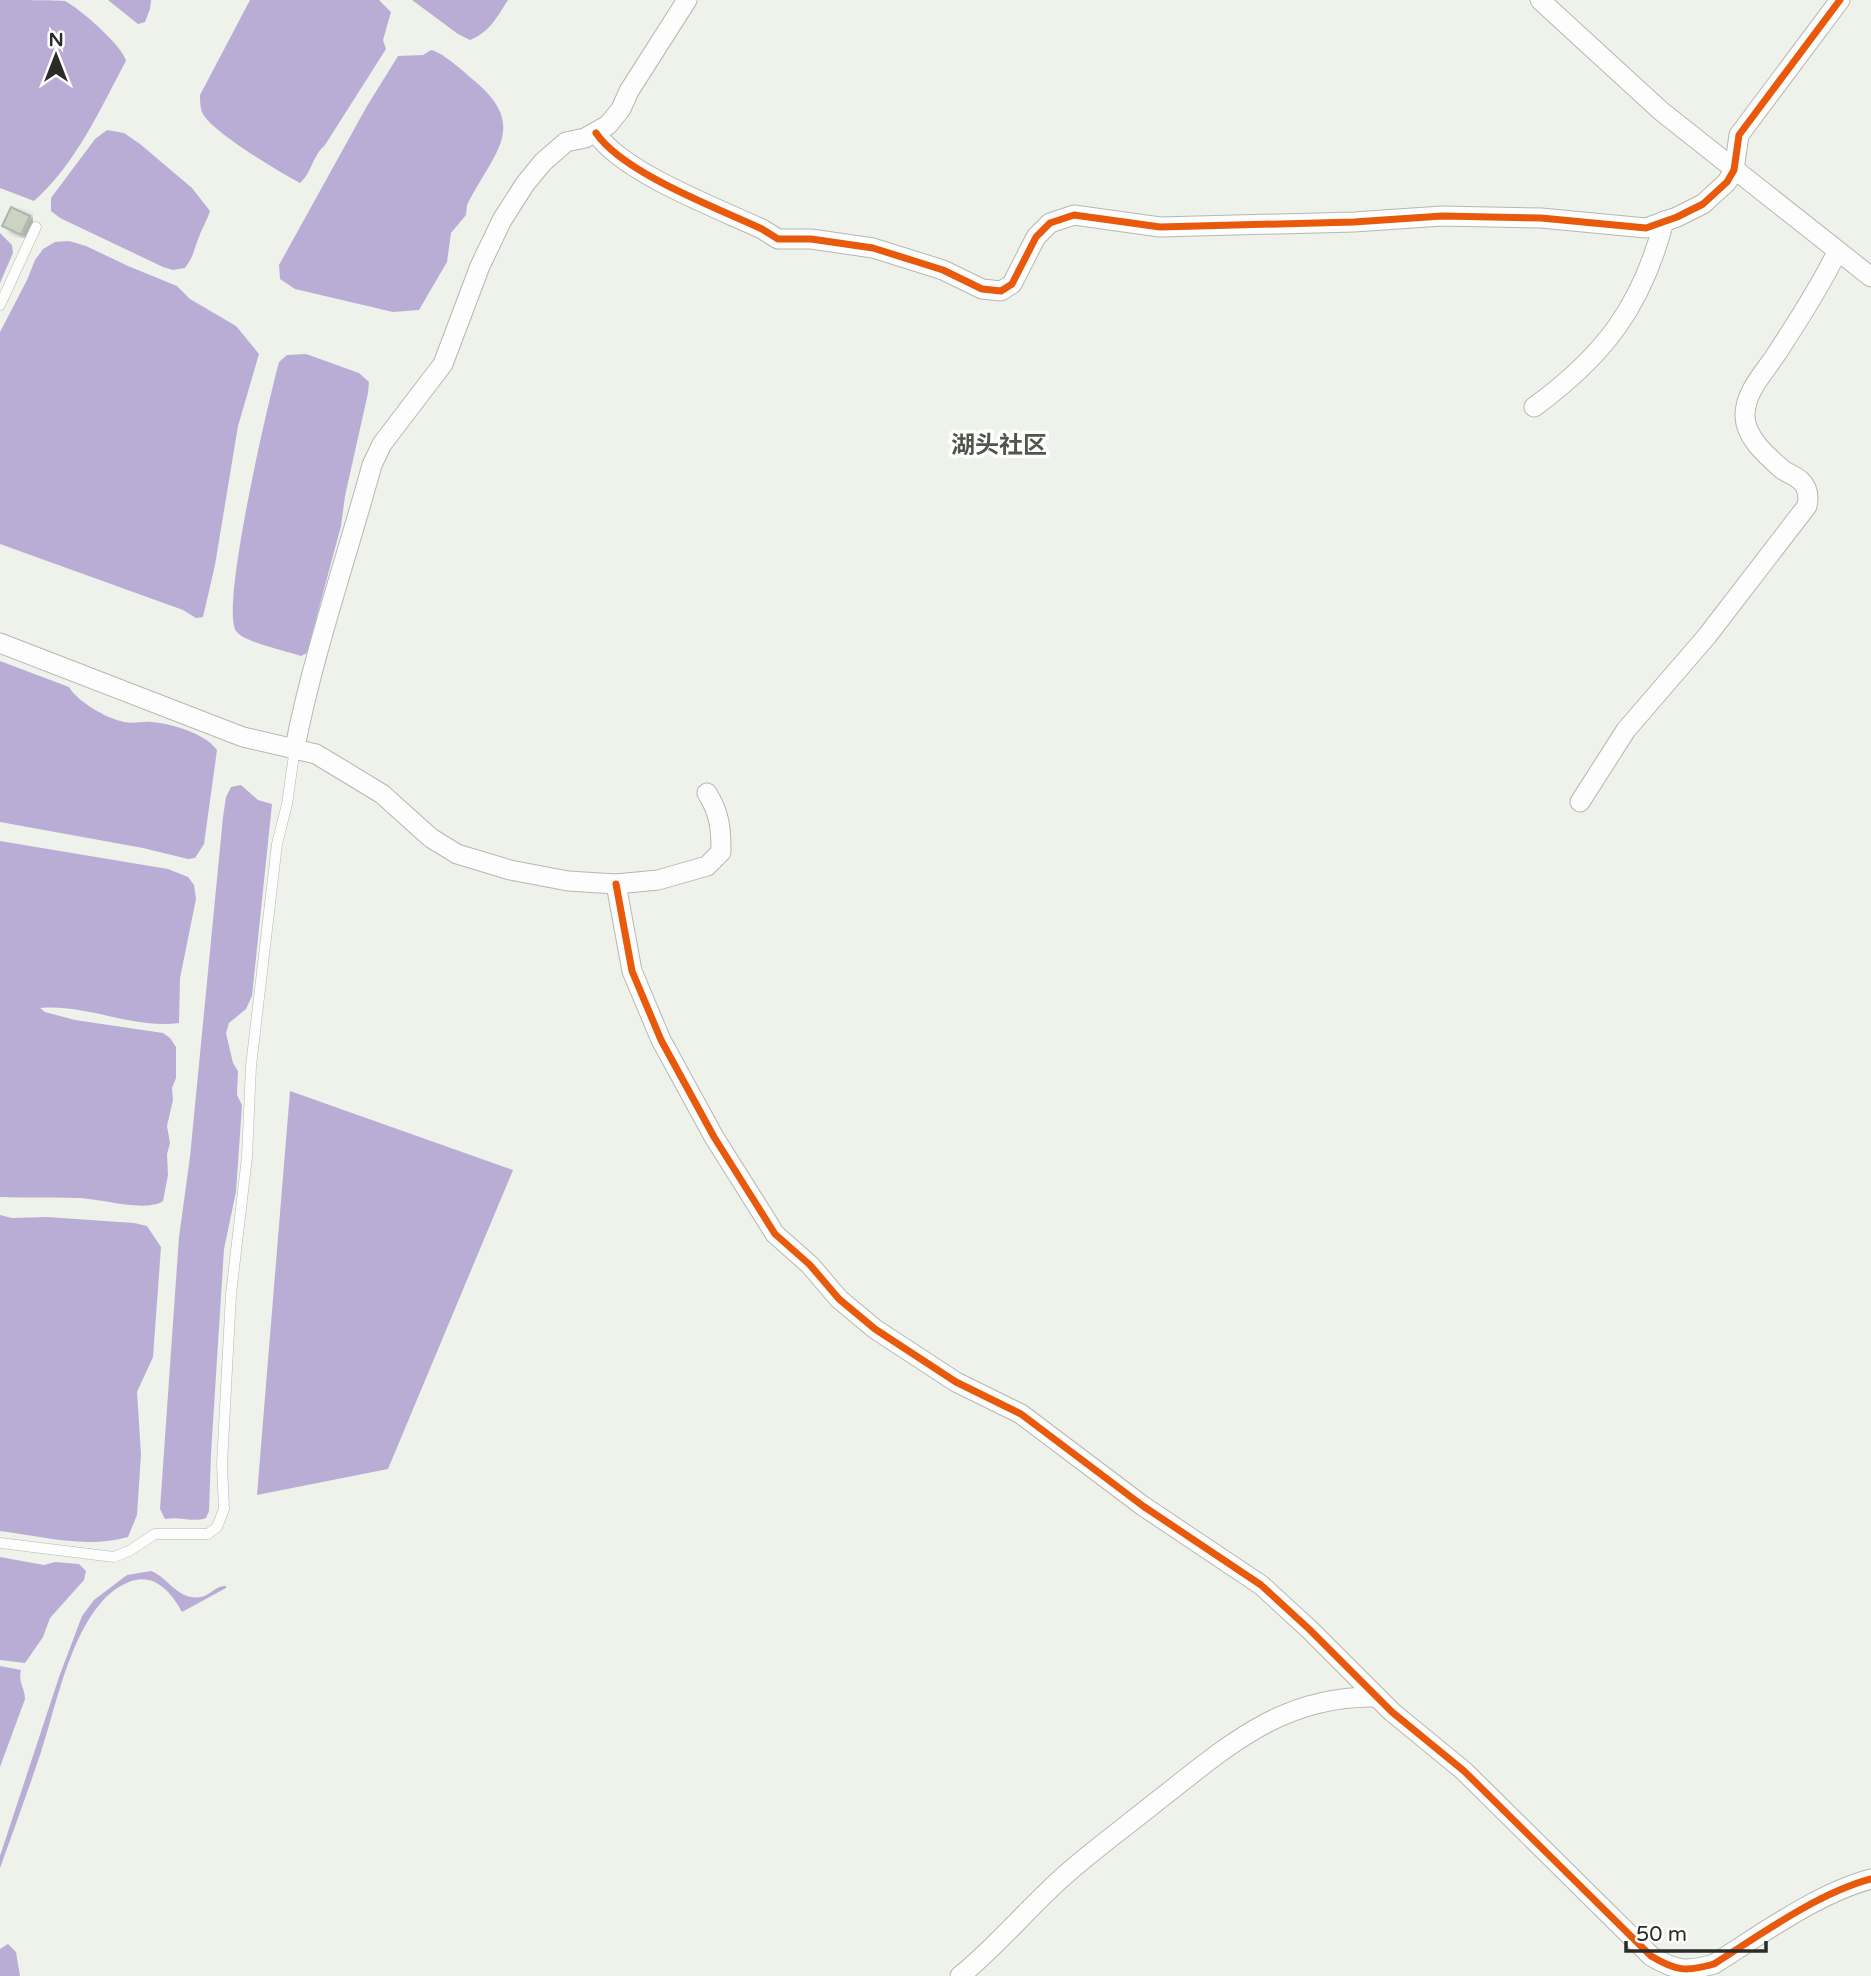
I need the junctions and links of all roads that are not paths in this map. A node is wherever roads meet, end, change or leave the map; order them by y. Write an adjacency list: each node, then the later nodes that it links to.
1 (687, 0): 4 (street)
2 (1540, 0): 5 (street)
3 (1840, 0): 5 (street)
4 (596, 133): 6 (street); 13 (street)
5 (1734, 170): 6 (street); 8 (street)
6 (1664, 221): 11 (street)
7 (36, 227): 10 (lane)
8 (1837, 252): 9 (street); 15 (street)
9 (1871, 277)
10 (0, 305)
11 (1534, 407)
12 (0, 643): 13 (street)
13 (295, 747): 16 (street); 17 (lane)
14 (707, 793): 16 (street)
15 (1580, 802)
16 (616, 884): 18 (street)
17 (0, 1543)
18 (1377, 1697): 20 (street); 21 (street)
19 (1871, 1880): 20 (street)
20 (1680, 1973)
21 (960, 1976)

